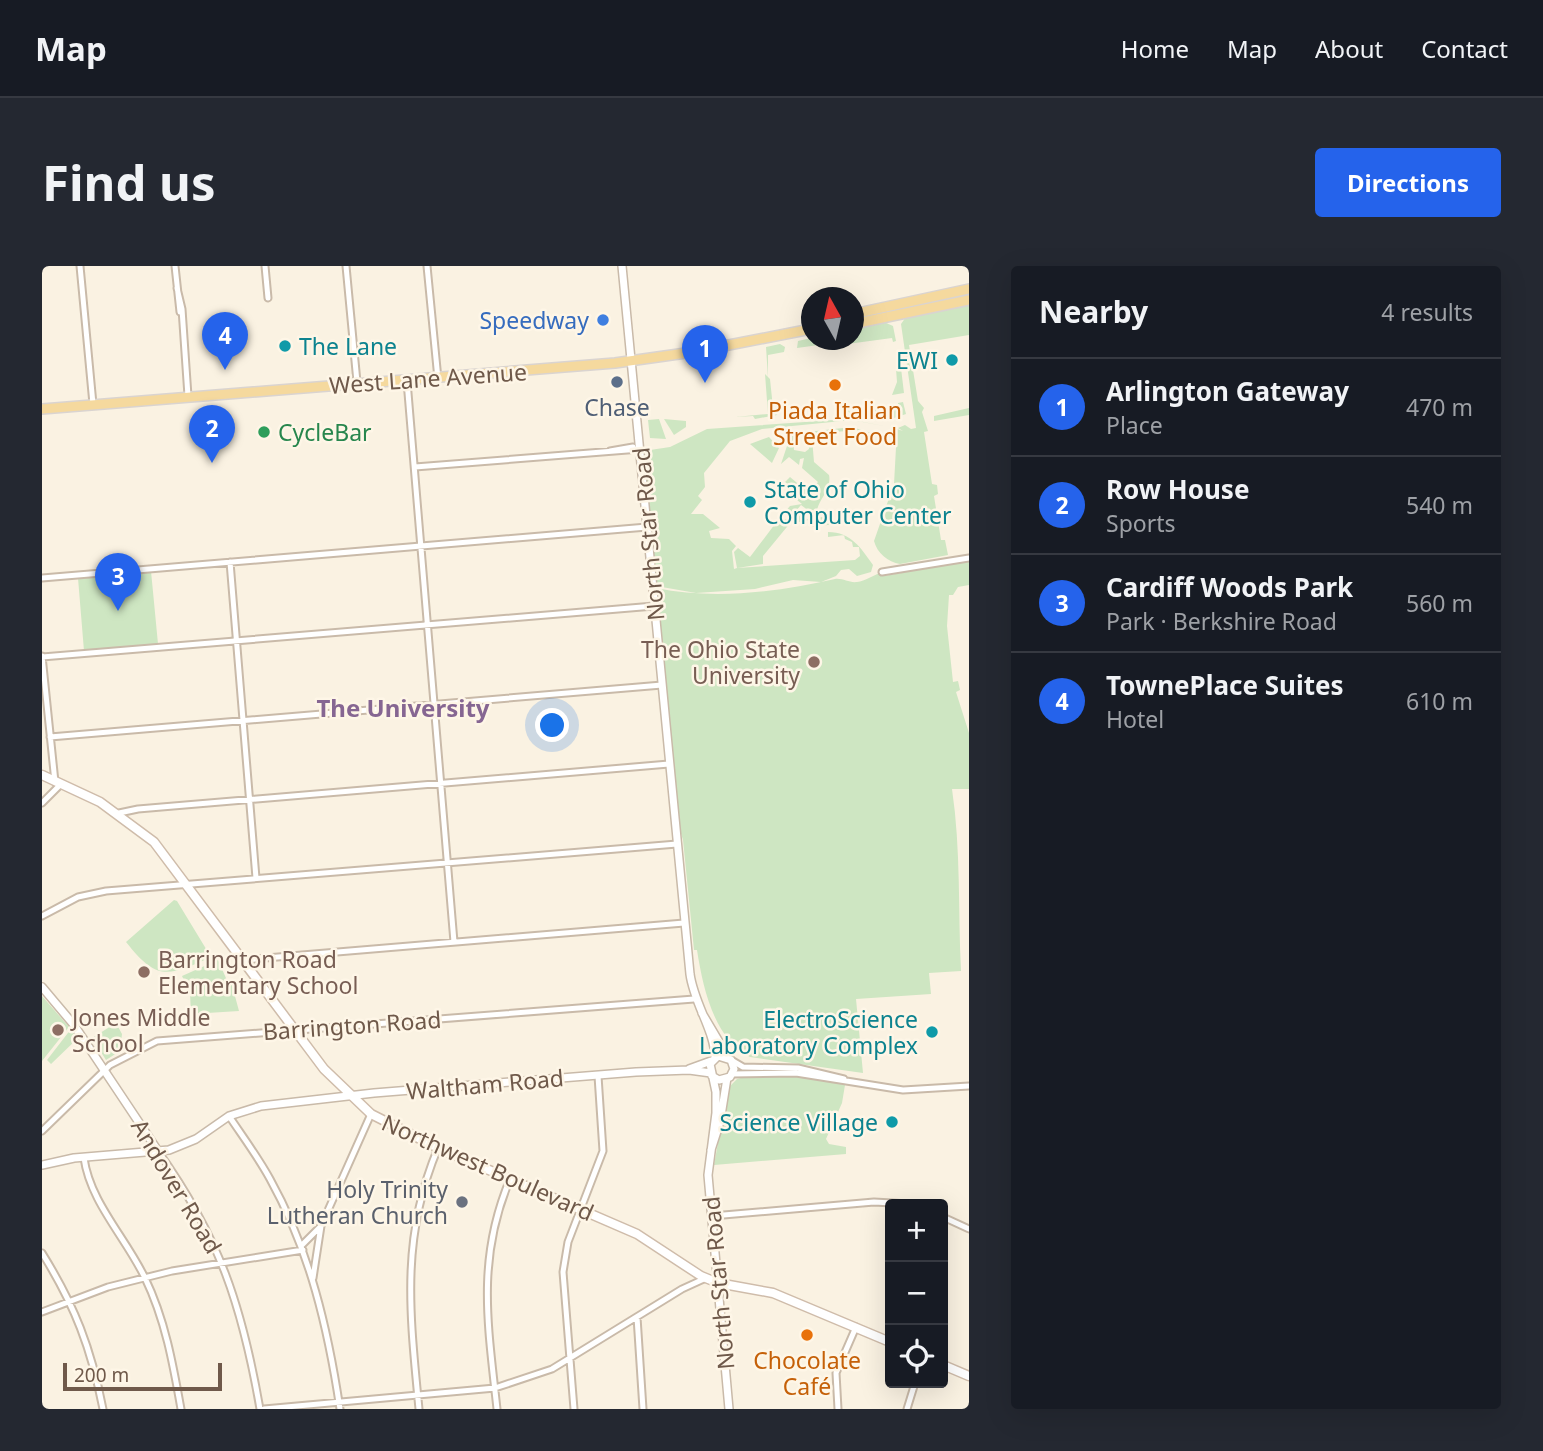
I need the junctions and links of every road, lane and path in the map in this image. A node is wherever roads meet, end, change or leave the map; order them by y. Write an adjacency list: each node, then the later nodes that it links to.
1 (80, 266): 18 (street)
2 (175, 266): 17 (street)
3 (265, 266): 8 (street)
4 (346, 266): 16 (street)
5 (427, 266): 14 (street)
6 (622, 266): 13 (street, North Star Road)
7 (969, 289): 10 (main road)
8 (268, 298)
9 (969, 300): 11 (main road)
10 (864, 312)
11 (864, 322)
12 (801, 331): 13 (main road, West Lane Avenue)
13 (632, 361): 14 (main road, West Lane Avenue); 20 (street, North Star Road)
14 (438, 379): 15 (main road, West Lane Avenue)
15 (407, 380): 16 (main road, West Lane Avenue); 21 (street)
16 (357, 382): 17 (main road, West Lane Avenue)
17 (188, 396): 18 (main road, West Lane Avenue)
18 (93, 404): 19 (main road, West Lane Avenue)
19 (42, 409)
20 (640, 448): 21 (street); 22 (street, North Star Road)
21 (415, 467): 23 (street)
22 (647, 527): 23 (street); 28 (street, North Star Road)
23 (421, 546): 25 (street); 29 (street)
24 (969, 558): 26 (street)
25 (230, 562): 27 (street); 30 (street)
26 (882, 572)
27 (42, 578)
28 (654, 606): 29 (street); 32 (street, North Star Road)
29 (428, 625): 30 (street); 33 (street)
30 (237, 642): 31 (street); 34 (street)
31 (42, 656): 35 (street)
32 (662, 685): 33 (street); 36 (street, North Star Road)
33 (435, 704): 34 (street); 39 (street)
34 (243, 720): 35 (street); 40 (street)
35 (50, 737): 38 (street)
36 (669, 764): 39 (street); 43 (street, North Star Road)
37 (42, 775): 38 (main road, Northwest Boulevard)
38 (58, 783): 41 (street); 42 (main road, Northwest Boulevard)
39 (441, 784): 40 (street); 44 (street)
40 (249, 799): 42 (street); 45 (street)
41 (42, 803)
42 (119, 813): 46 (main road, Northwest Boulevard)
43 (677, 844): 44 (street); 48 (street, North Star Road)
44 (447, 863): 45 (street); 49 (street)
45 (256, 878): 46 (street)
46 (188, 884): 47 (street); 50 (main road, Northwest Boulevard)
47 (42, 916)
48 (684, 923): 49 (street); 52 (street, North Star Road)
49 (454, 942): 50 (street)
50 (243, 960): 54 (main road, Northwest Boulevard)
51 (42, 987): 57 (street, Andover Road)
52 (694, 999): 53 (street, North Star Road); 54 (street, Barrington Road)
53 (699, 1010): 55 (street, North Star Road); 56 (street, North Star Road)
54 (295, 1030): 57 (street, Barrington Road); 64 (main road, Northwest Boulevard)
55 (729, 1058): 56 (street); 61 (street); 62 (street)
56 (713, 1059): 58 (street, Waltham Road); 59 (street)
57 (104, 1069): 67 (street, Barrington Road); 69 (street, Andover Road)
58 (689, 1070): 59 (street, Waltham Road); 60 (street, Waltham Road)
59 (712, 1075): 61 (street); 71 (street, North Star Road)
60 (598, 1076): 64 (street, Waltham Road); 75 (street)
61 (730, 1076): 62 (street); 71 (street, North Star Road)
62 (850, 1081): 63 (street)
63 (969, 1086)
64 (351, 1097): 65 (main road, Northwest Boulevard); 66 (street, Waltham Road)
65 (371, 1114): 68 (main road, Northwest Boulevard); 78 (street)
66 (229, 1116): 69 (street, Waltham Road); 80 (street)
67 (42, 1131)
68 (438, 1148): 73 (main road, Northwest Boulevard); 97 (street)
69 (158, 1152): 70 (street, Waltham Road); 82 (street, Andover Road)
70 (84, 1157): 72 (street, Waltham Road); 83 (street)
71 (708, 1157): 76 (street, North Star Road)
72 (42, 1165)
73 (510, 1179): 75 (main road, Northwest Boulevard); 95 (street)
74 (885, 1202): 76 (street)
75 (580, 1209): 84 (main road, Northwest Boulevard); 92 (street)
76 (712, 1216): 86 (street, North Star Road)
77 (948, 1219): 79 (street)
78 (321, 1226): 80 (street); 85 (street)
79 (969, 1229)
80 (302, 1248): 82 (street); 85 (street)
81 (42, 1253): 87 (street)
82 (223, 1263): 83 (street); 101 (street, Andover Road)
83 (145, 1277): 87 (street); 100 (street)
84 (706, 1278): 86 (main road, Northwest Boulevard); 89 (street)
85 (313, 1279): 98 (street)
86 (718, 1283): 90 (main road, Northwest Boulevard); 106 (street, North Star Road)
87 (70, 1301): 88 (street); 99 (street)
88 (42, 1312)
89 (637, 1317): 92 (street); 105 (street)
90 (856, 1327): 91 (main road, Northwest Boulevard); 107 (street)
91 (885, 1340)
92 (569, 1360): 95 (street); 104 (street)
93 (948, 1367): 94 (main road)
94 (969, 1376)
95 (495, 1388): 97 (street); 103 (street)
96 (913, 1388): 108 (street)
97 (417, 1395): 98 (street); 102 (street)
98 (339, 1405): 101 (street)
99 (103, 1409)
100 (181, 1409)
101 (262, 1409)
102 (419, 1409)
103 (497, 1409)
104 (574, 1409)
105 (643, 1409)
106 (729, 1409)
107 (838, 1409)
108 (906, 1409)

